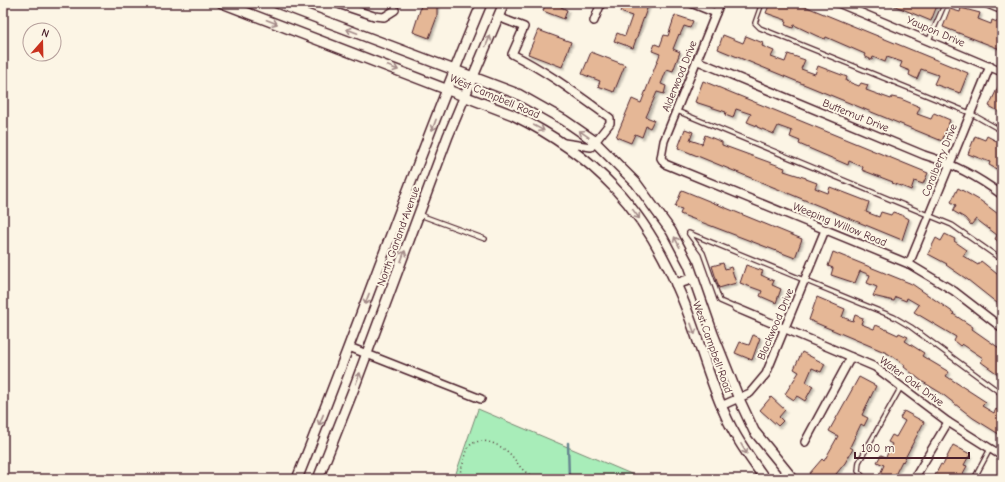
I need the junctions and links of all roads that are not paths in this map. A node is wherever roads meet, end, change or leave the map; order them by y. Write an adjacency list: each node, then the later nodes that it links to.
1 (222, 3): 13 (main road, West Campbell Road)
2 (277, 3): 22 (main road, West Campbell Road, one-way to 2)
3 (335, 3): 14 (street)
4 (482, 3): 22 (main road, North Garland Avenue)
5 (504, 3): 17 (main road, North Garland Avenue)
6 (601, 3): 18 (street)
7 (691, 3): 16 (street)
8 (720, 3): 16 (street, Alderwood Drive)
9 (762, 3): 28 (lane)
10 (838, 3): 19 (street, Yaupon Drive)
11 (945, 3): 19 (lane)
12 (980, 3): 15 (lane)
13 (235, 5): 25 (main road, West Campbell Road, one-way to 25)
14 (395, 10)
15 (1002, 12)
16 (716, 13): 20 (street, Alderwood Drive)
17 (498, 17): 24 (main road, North Garland Avenue, one-way to 17); 31 (street)
18 (594, 21)
19 (929, 40): 21 (street, Yaupon Drive)
20 (698, 61): 27 (street, Alderwood Drive); 33 (street, Butternut Drive)
21 (990, 66): 23 (street, Yaupon Drive); 28 (street, Coralberry Drive)
22 (454, 70): 24 (main road, West Campbell Road); 25 (main road, North Garland Avenue)
23 (1002, 72)
24 (472, 77): 26 (main road, North Garland Avenue); 31 (main road, West Campbell Road, one-way to 24)
25 (447, 88): 26 (main road, West Campbell Road); 47 (main road, North Garland Avenue, one-way to 47)
26 (465, 95): 30 (main road, West Campbell Road, one-way to 30); 35 (main road, North Garland Avenue)
27 (677, 111): 32 (street, Alderwood Drive); 36 (lane)
28 (970, 113): 29 (lane); 33 (street, Coralberry Drive)
29 (1002, 131)
30 (564, 143): 31 (street); 43 (main road, West Campbell Road, one-way to 43)
31 (596, 143): 41 (main road, West Campbell Road, one-way to 31)
32 (661, 158): 37 (street, Weeping Willow Road)
33 (950, 163): 34 (street, Butternut Drive); 36 (street, Coralberry Drive)
34 (1002, 195)
35 (419, 214): 38 (lane); 48 (main road, North Garland Avenue, one-way to 35)
36 (929, 214): 39 (lane); 40 (street, Coralberry Drive)
37 (825, 230): 40 (street, Weeping Willow Road); 42 (street, Blackwood Drive)
38 (484, 239)
39 (1002, 260)
40 (909, 264): 45 (street, Weeping Willow Road)
41 (694, 278): 43 (main road); 53 (main road, West Campbell Road)
42 (806, 279): 44 (lane); 46 (street, Blackwood Drive); 51 (lane)
43 (676, 284): 54 (main road, West Campbell Road, one-way to 54)
44 (736, 308): 46 (street, Water Oak Drive)
45 (1002, 328)
46 (786, 330): 49 (street, Water Oak Drive); 53 (street, Blackwood Drive)
47 (349, 347): 48 (street); 61 (main road, North Garland Avenue, one-way to 61)
48 (367, 354): 52 (street); 62 (main road, North Garland Avenue, one-way to 48)
49 (851, 356): 50 (street, Water Oak Drive); 56 (street)
50 (901, 387): 55 (street, Water Oak Drive); 65 (lane)
51 (1002, 394)
52 (481, 399)
53 (739, 399): 54 (street, Blackwood Drive); 64 (main road, West Campbell Road)
54 (721, 406): 63 (main road, West Campbell Road, one-way to 63)
55 (948, 422): 57 (street, Water Oak Drive); 66 (street)
56 (805, 442)
57 (990, 449): 58 (street, Water Oak Drive); 67 (lane)
58 (1002, 456)
59 (3, 477): 60 (lane)
60 (10, 479)
61 (297, 479)
62 (318, 479)
63 (765, 479)
64 (793, 479)
65 (865, 479)
66 (914, 479)
67 (974, 479)

